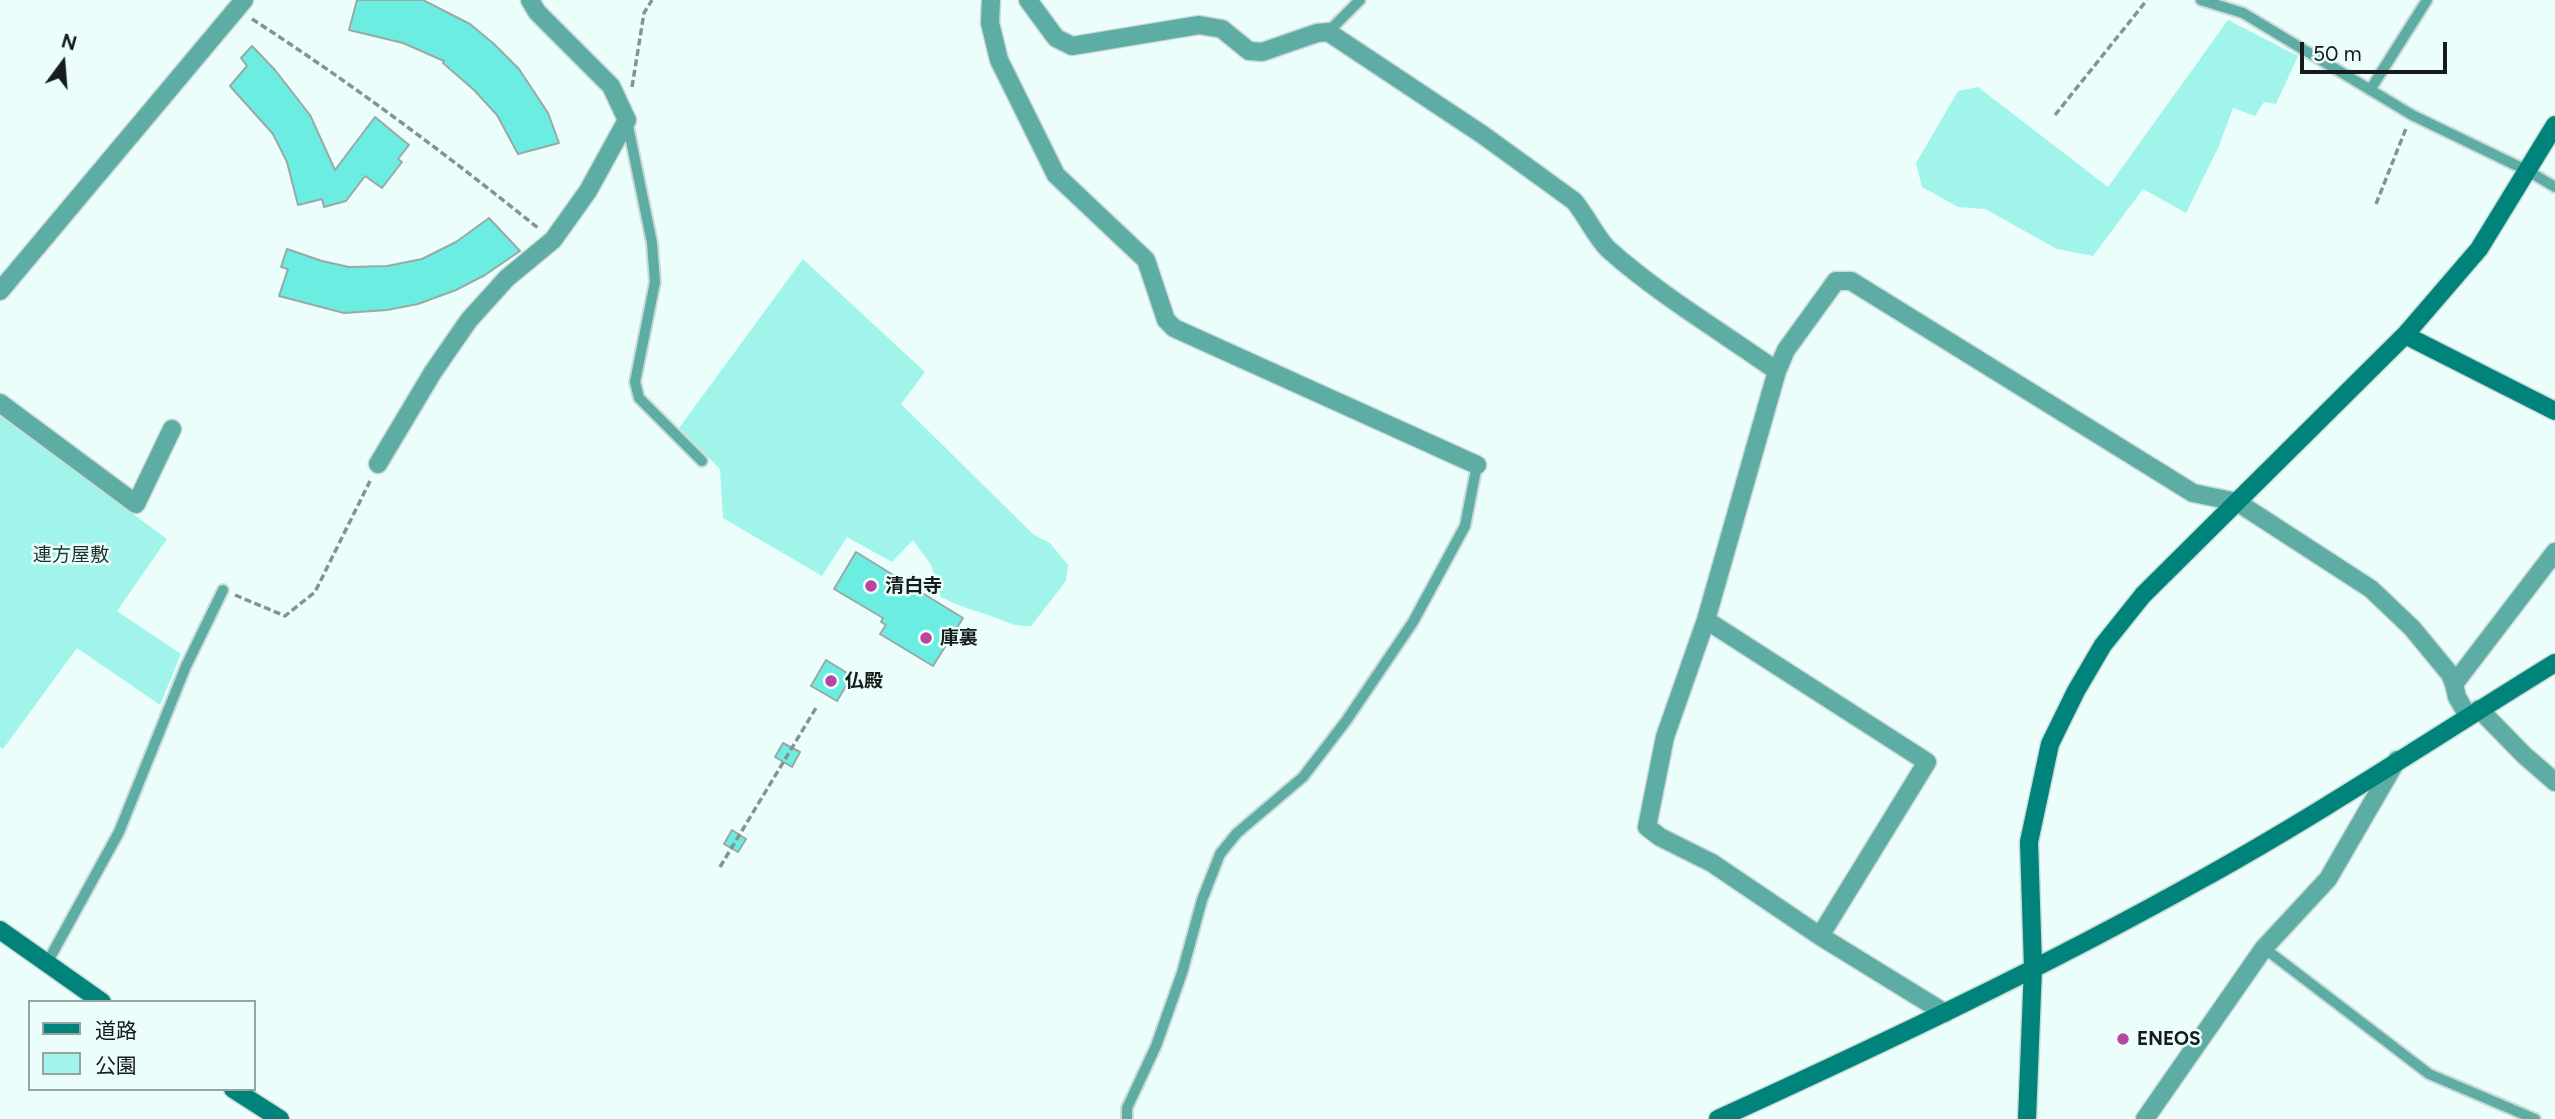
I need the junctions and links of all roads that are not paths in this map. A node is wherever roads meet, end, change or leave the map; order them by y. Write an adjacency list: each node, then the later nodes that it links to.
1 (244, 0): 14 (street)
2 (530, 0): 10 (street)
3 (991, 0): 22 (street)
4 (1028, 0): 8 (street)
5 (1360, 0): 8 (lane)
6 (2201, 0): 9 (lane)
7 (2427, 0): 9 (lane)
8 (1328, 32): 16 (street)
9 (2370, 90): 12 (lane)
10 (627, 120): 20 (lane); 21 (street)
11 (2555, 125): 12 (street)
12 (2528, 171): 13 (lane); 15 (street)
13 (2555, 187)
14 (0, 291)
15 (2405, 335): 18 (street); 23 (street)
16 (1777, 371): 23 (street); 26 (street)
17 (0, 403): 19 (street)
18 (2555, 411)
19 (172, 429)
20 (702, 461)
21 (378, 464)
22 (1477, 465): 41 (lane)
23 (2237, 502): 28 (street); 36 (street)
24 (2555, 552): 28 (street)
25 (223, 590): 35 (lane)
26 (1706, 620): 33 (street); 33 (street)
27 (2555, 663): 29 (street)
28 (2454, 684): 29 (street)
29 (2474, 713): 30 (street); 31 (street)
30 (2397, 760): 34 (street); 36 (street)
31 (2555, 782)
32 (0, 930): 35 (street)
33 (1820, 936): 38 (street)
34 (2264, 948): 44 (street); 45 (lane)
35 (47, 963): 37 (street)
36 (2033, 967): 38 (street); 43 (street)
37 (99, 1000)
38 (1945, 1013): 42 (street)
39 (236, 1091): 40 (street)
40 (280, 1119)
41 (1127, 1119)
42 (1718, 1119)
43 (2027, 1119)
44 (2145, 1119)
45 (2535, 1119)

